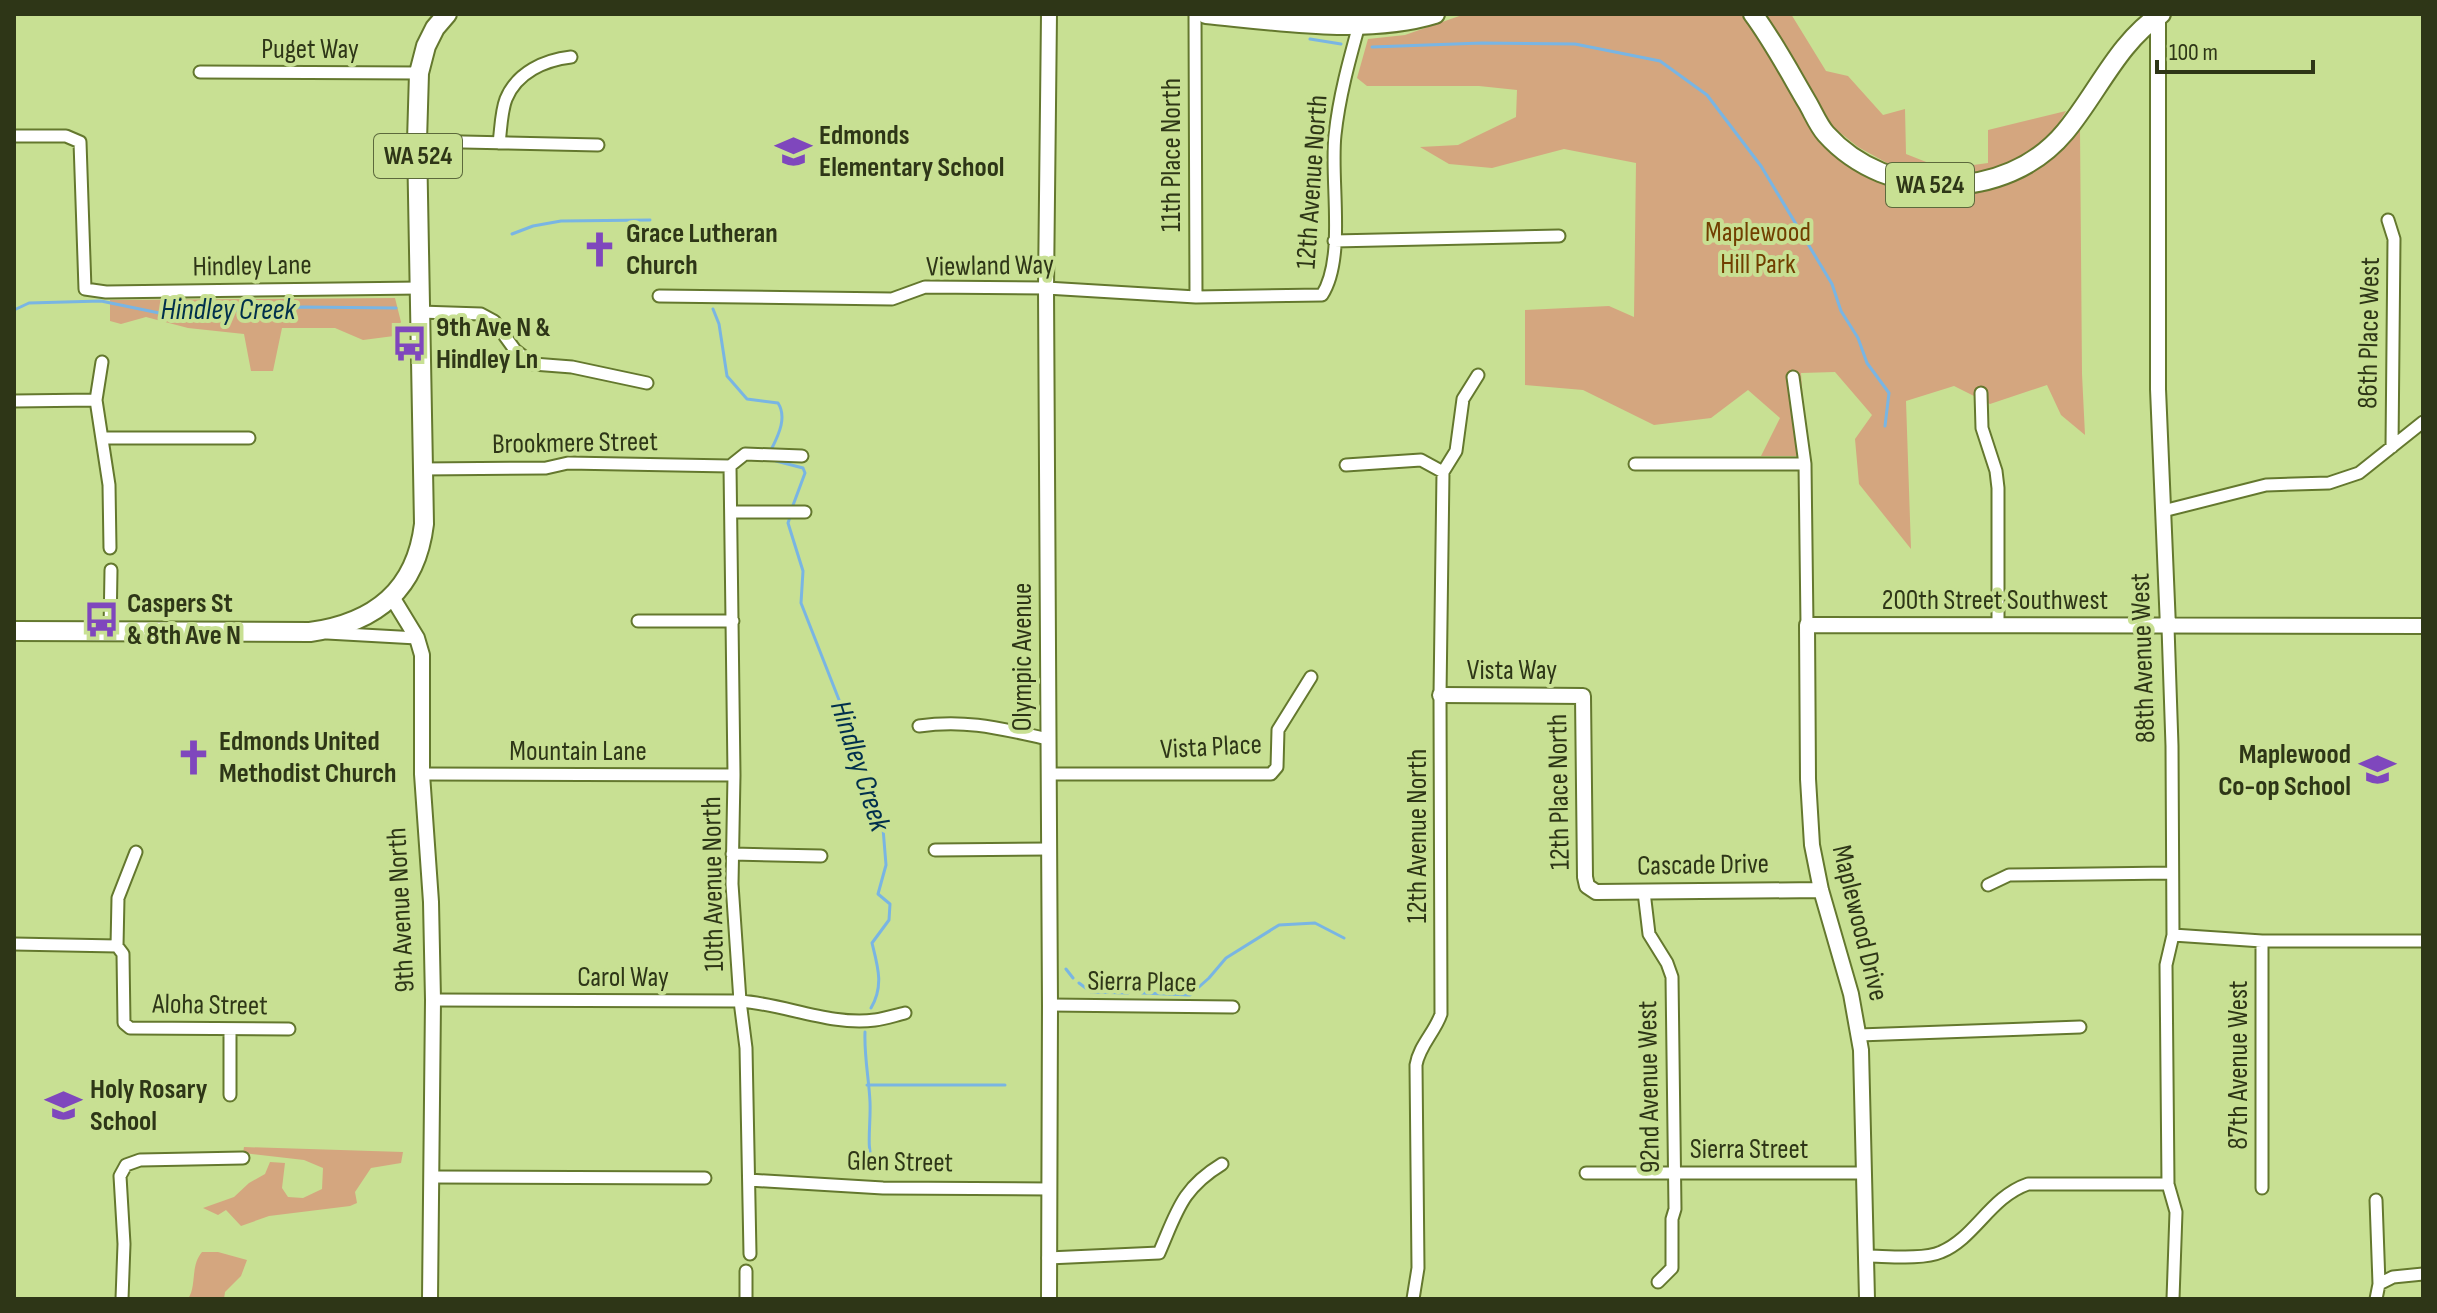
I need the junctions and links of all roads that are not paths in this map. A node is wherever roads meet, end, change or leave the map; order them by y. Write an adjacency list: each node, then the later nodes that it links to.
1 (447, 14): 12 (main road, WA 524)
2 (1049, 14): 21 (street, Olympic Avenue)
3 (1195, 14): 24 (street, 11th Place North)
4 (1206, 14): 9 (main road)
5 (1435, 14): 8 (main road)
6 (1753, 14): 7 (main road, WA 524)
7 (2159, 15): 44 (street, 88th Avenue West)
8 (1386, 19): 9 (main road)
9 (1359, 25): 19 (street, 12th Avenue North)
10 (571, 57): 15 (street)
11 (200, 72): 12 (street, Puget Way)
12 (419, 73): 14 (main road, WA 524)
13 (14, 136): 20 (street, Hindley Lane)
14 (417, 141): 15 (street); 20 (main road, WA 524)
15 (499, 143): 16 (street)
16 (598, 145)
17 (2388, 220): 36 (street, 86th Place West)
18 (1559, 236): 19 (street)
19 (1334, 241): 22 (street, 12th Avenue North)
20 (420, 288): 25 (main road, WA 524)
21 (1046, 288): 23 (street, Viewland Way); 24 (street, Viewland Way); 64 (street, Olympic Avenue)
22 (1322, 295): 24 (street, Viewland Way)
23 (659, 296)
24 (1196, 297)
25 (420, 312): 29 (street); 42 (main road, WA 524)
26 (102, 362): 31 (street)
27 (1478, 375): 43 (street, 12th Avenue North)
28 (1793, 377): 39 (street, Maplewood Drive)
29 (647, 383)
30 (1981, 393): 53 (street)
31 (96, 400): 32 (street); 34 (street)
32 (14, 401)
33 (2423, 422): 36 (street)
34 (103, 438): 35 (street); 47 (street)
35 (249, 438)
36 (2392, 447): 44 (street)
37 (802, 456): 41 (street)
38 (1635, 464): 39 (street)
39 (1805, 464): 52 (street, Maplewood Drive)
40 (1346, 465): 43 (street)
41 (730, 466): 42 (street, Brookmere Street); 45 (street, 10th Avenue North)
42 (421, 469): 49 (main road, WA 524)
43 (1443, 472): 61 (street, 12th Avenue North)
44 (2163, 511): 55 (street, 88th Avenue West)
45 (731, 512): 46 (street); 51 (street, 10th Avenue North)
46 (805, 512)
47 (110, 548)
48 (111, 570): 56 (street)
49 (392, 597): 58 (main road, WA 524); 59 (street, 9th Avenue North)
50 (638, 621): 51 (street)
51 (733, 621): 67 (street, 10th Avenue North)
52 (1807, 625): 53 (street, 200th Street Southwest); 76 (street, Maplewood Drive)
53 (1998, 625): 55 (street, 200th Street Southwest)
54 (2423, 626): 55 (street, 200th Street Southwest)
55 (2168, 627): 73 (street, 88th Avenue West)
56 (110, 630): 57 (main road, WA 524); 58 (main road, WA 524)
57 (14, 631)
58 (310, 632): 59 (street)
59 (417, 638): 65 (street, 9th Avenue North)
60 (1311, 677): 66 (street, Vista Place)
61 (1440, 695): 62 (street, Vista Way); 116 (street, 12th Avenue North)
62 (1583, 696): 75 (street, 12th Place North)
63 (919, 726): 64 (street)
64 (1048, 739): 66 (street, Olympic Avenue)
65 (422, 774): 67 (street, Mountain Lane); 83 (street, 9th Avenue North)
66 (1048, 774): 68 (street, Olympic Avenue)
67 (734, 775): 71 (street, 10th Avenue North)
68 (1049, 849): 69 (street); 85 (street, Olympic Avenue)
69 (935, 850)
70 (136, 852): 82 (street)
71 (732, 854): 72 (street); 84 (street, 10th Avenue North)
72 (821, 856)
73 (2172, 873): 74 (street); 78 (street, 88th Avenue West)
74 (1988, 885)
75 (1587, 886): 77 (street, Cascade Drive)
76 (1821, 890): 77 (street, Cascade Drive); 91 (street, Maplewood Drive)
77 (1644, 892): 96 (street, 92nd Avenue West)
78 (2173, 935): 79 (street); 101 (street, 88th Avenue West)
79 (2262, 941): 80 (street); 102 (street, 87th Avenue West)
80 (2423, 941)
81 (14, 944): 82 (street)
82 (117, 946): 90 (street, Aloha Street)
83 (433, 1000): 84 (street, Carol Way); 98 (street, 9th Avenue North)
84 (740, 1001): 87 (street, Carol Way); 100 (street, 10th Avenue North)
85 (1050, 1005): 86 (street, Sierra Place); 103 (street, Olympic Avenue)
86 (1233, 1007)
87 (905, 1013)
88 (2080, 1027): 91 (street)
89 (289, 1029): 90 (street, Aloha Street)
90 (230, 1031): 92 (street)
91 (1859, 1035): 97 (street, Maplewood Drive)
92 (230, 1095)
93 (243, 1158): 112 (street)
94 (1222, 1164): 107 (street)
95 (1586, 1173): 96 (street, Sierra Street)
96 (1674, 1173): 97 (street, Sierra Street); 110 (street, 92nd Avenue West)
97 (1864, 1173): 106 (street, Maplewood Drive)
98 (432, 1177): 99 (street); 113 (street, 9th Avenue North)
99 (705, 1178)
100 (749, 1180): 103 (street, Glen Street); 105 (street, 10th Avenue North)
101 (2168, 1184): 106 (street); 118 (street, 88th Avenue West)
102 (2262, 1188)
103 (1050, 1189): 107 (street, Olympic Avenue)
104 (2376, 1200): 111 (street)
105 (750, 1254)
106 (1866, 1256): 117 (street, Maplewood Drive)
107 (1048, 1258): 115 (street, Olympic Avenue)
108 (746, 1271): 114 (street)
109 (2423, 1274): 111 (street)
110 (1658, 1282)
111 (2379, 1284): 119 (street)
112 (122, 1299)
113 (430, 1299)
114 (746, 1299)
115 (1049, 1299)
116 (1413, 1299)
117 (1867, 1299)
118 (2173, 1299)
119 (2376, 1299)

